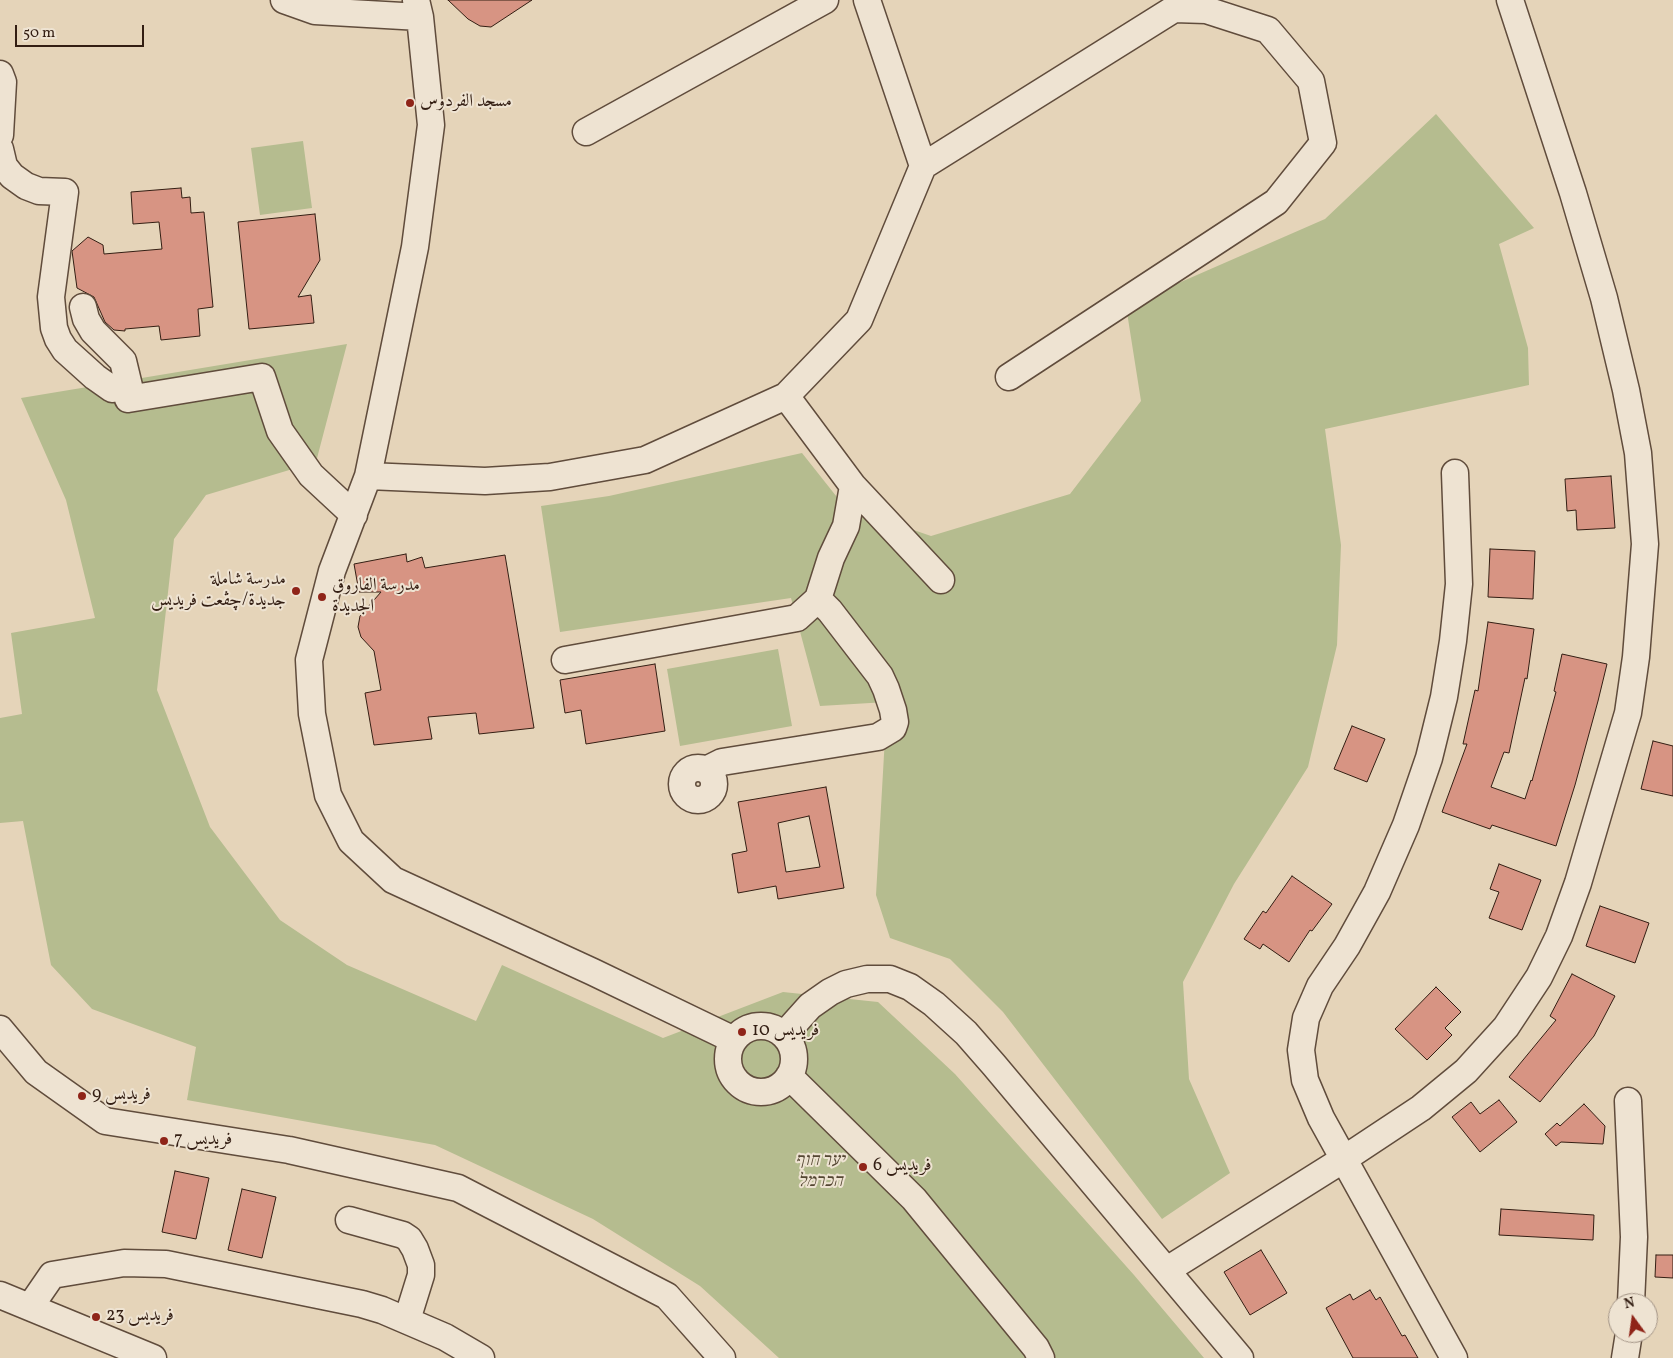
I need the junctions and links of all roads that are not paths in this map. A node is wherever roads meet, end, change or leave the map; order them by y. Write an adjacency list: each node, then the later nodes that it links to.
1 (284, 0): 5 (street)
2 (825, 0): 7 (street)
3 (867, 0): 10 (street)
4 (1510, 0): 28 (street)
5 (418, 9): 16 (street)
6 (0, 74): 8 (street)
7 (586, 132)
8 (0, 135)
9 (0, 149): 13 (street)
10 (923, 166): 12 (street); 14 (street)
11 (83, 307): 13 (street)
12 (1009, 378)
13 (129, 386): 18 (street)
14 (786, 396): 16 (street); 17 (street)
15 (1455, 473): 28 (street)
16 (368, 476): 18 (street)
17 (853, 486): 19 (street); 20 (street)
18 (354, 514): 25 (street)
19 (940, 580)
20 (818, 599): 21 (street); 22 (street)
21 (565, 660)
22 (706, 770)
23 (0, 1029): 38 (street)
24 (784, 1035): 25 (street); 26 (street); 30 (street)
25 (734, 1040): 26 (street)
26 (789, 1076): 39 (street)
27 (1628, 1102): 31 (street)
28 (1344, 1159): 30 (street); 41 (street)
29 (349, 1220): 34 (street)
30 (1167, 1270): 40 (street)
31 (1631, 1293)
32 (0, 1294): 33 (street)
33 (30, 1307): 34 (street); 36 (street)
34 (407, 1320): 37 (street)
35 (1627, 1343): 42 (street)
36 (153, 1358)
37 (480, 1358)
38 (722, 1358)
39 (1042, 1358)
40 (1240, 1358)
41 (1454, 1358)
42 (1625, 1358)

